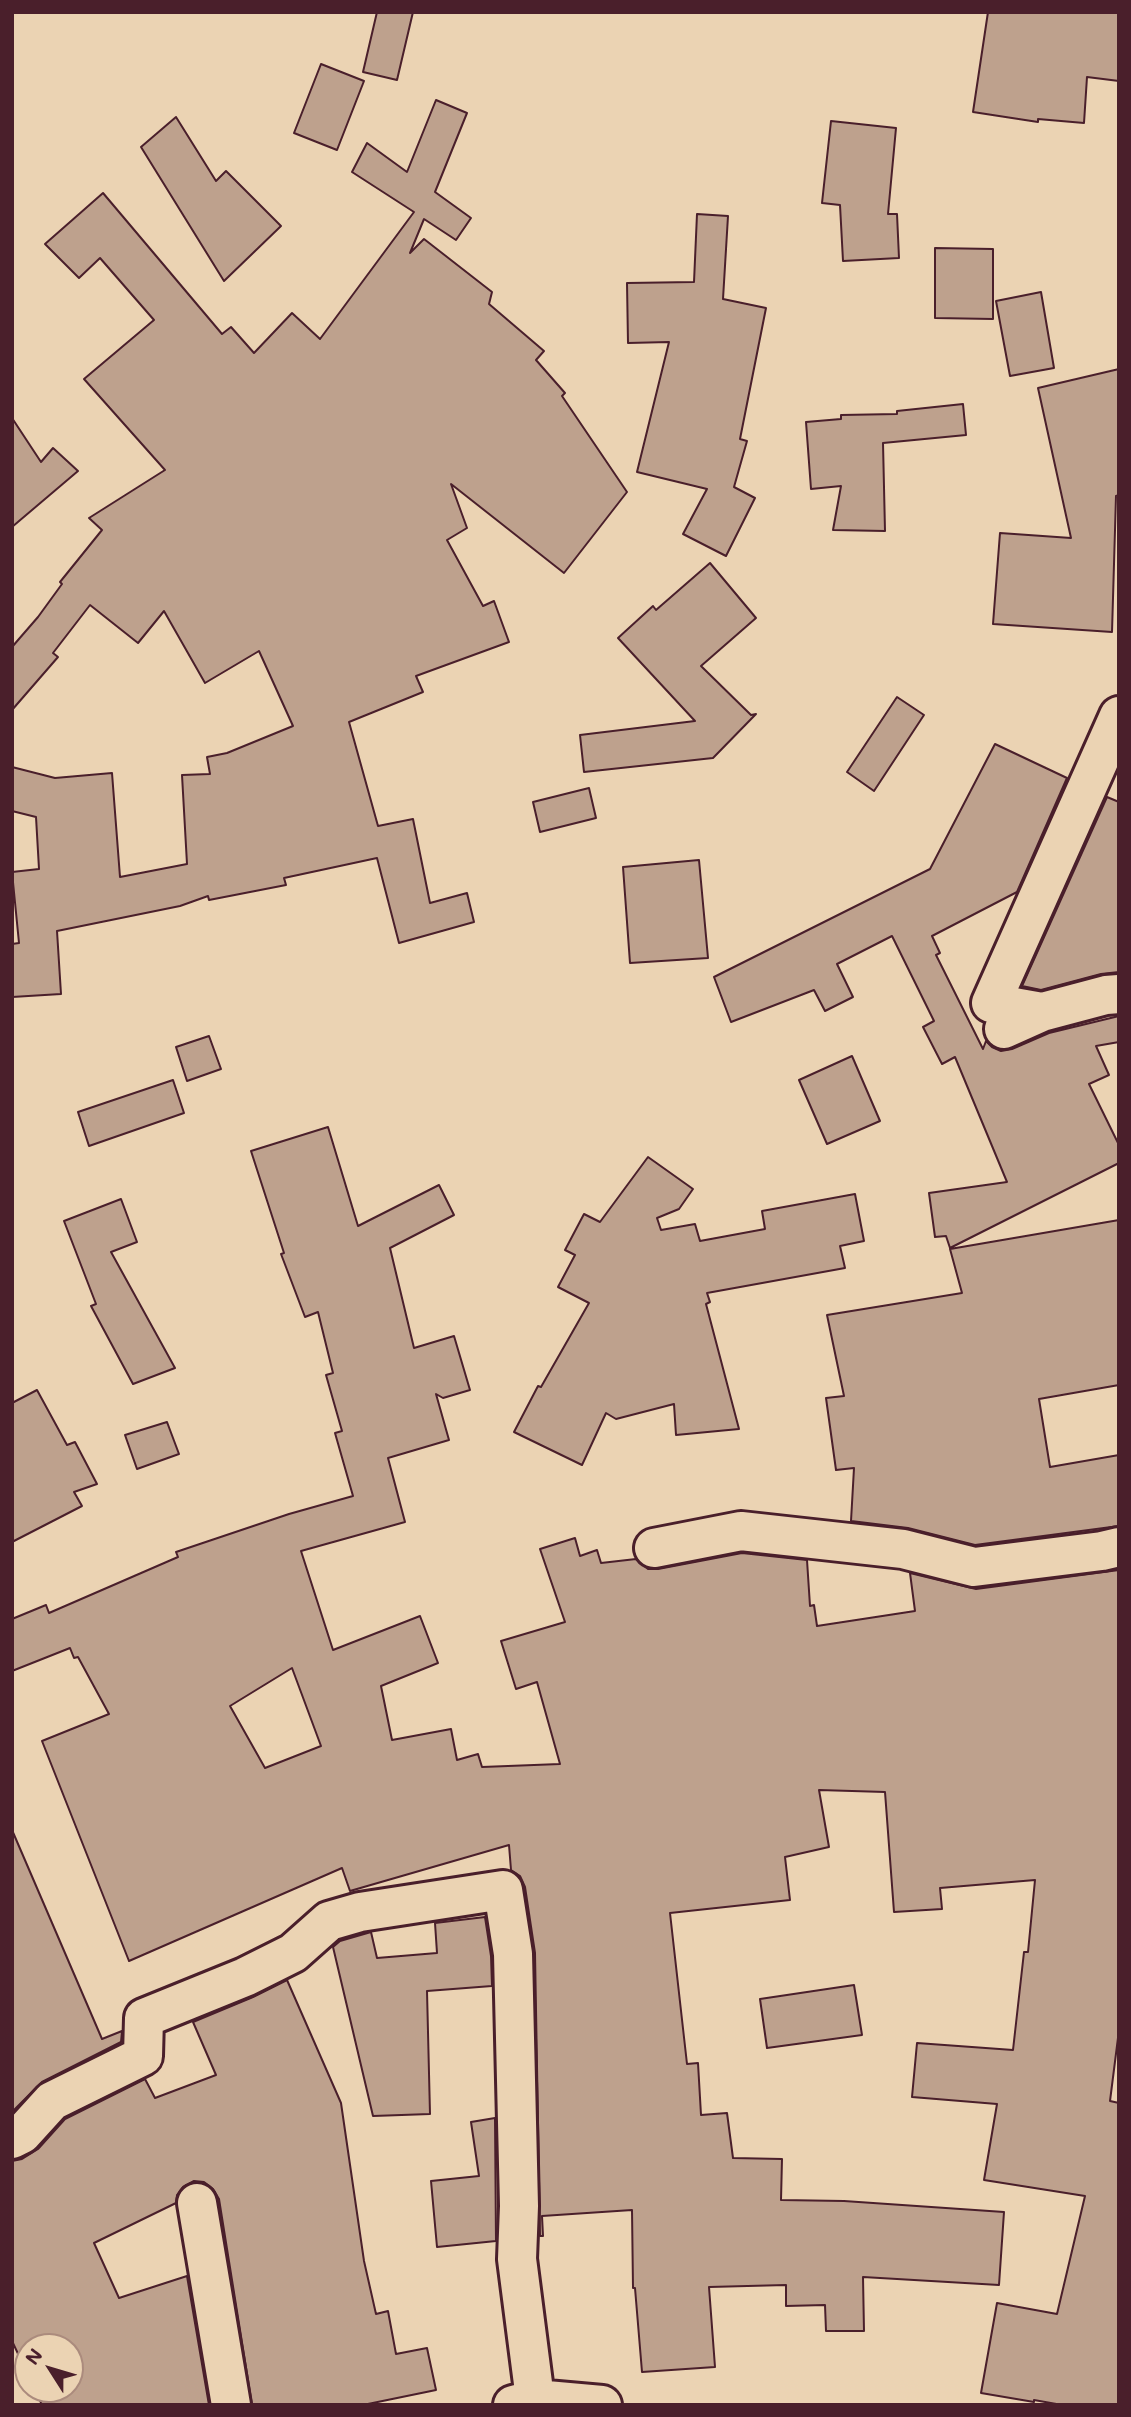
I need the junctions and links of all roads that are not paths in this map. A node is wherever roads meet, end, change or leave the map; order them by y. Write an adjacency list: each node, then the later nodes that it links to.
1 (1119, 716): 3 (street)
2 (1119, 994): 3 (street)
3 (1042, 1012): 4 (street)
4 (1004, 1029)
5 (1119, 1547): 6 (street)
6 (654, 1548)
7 (12, 2139): 9 (street)
8 (197, 2203): 10 (street)
9 (524, 2402): 11 (street)
10 (231, 2405)
11 (602, 2405)

